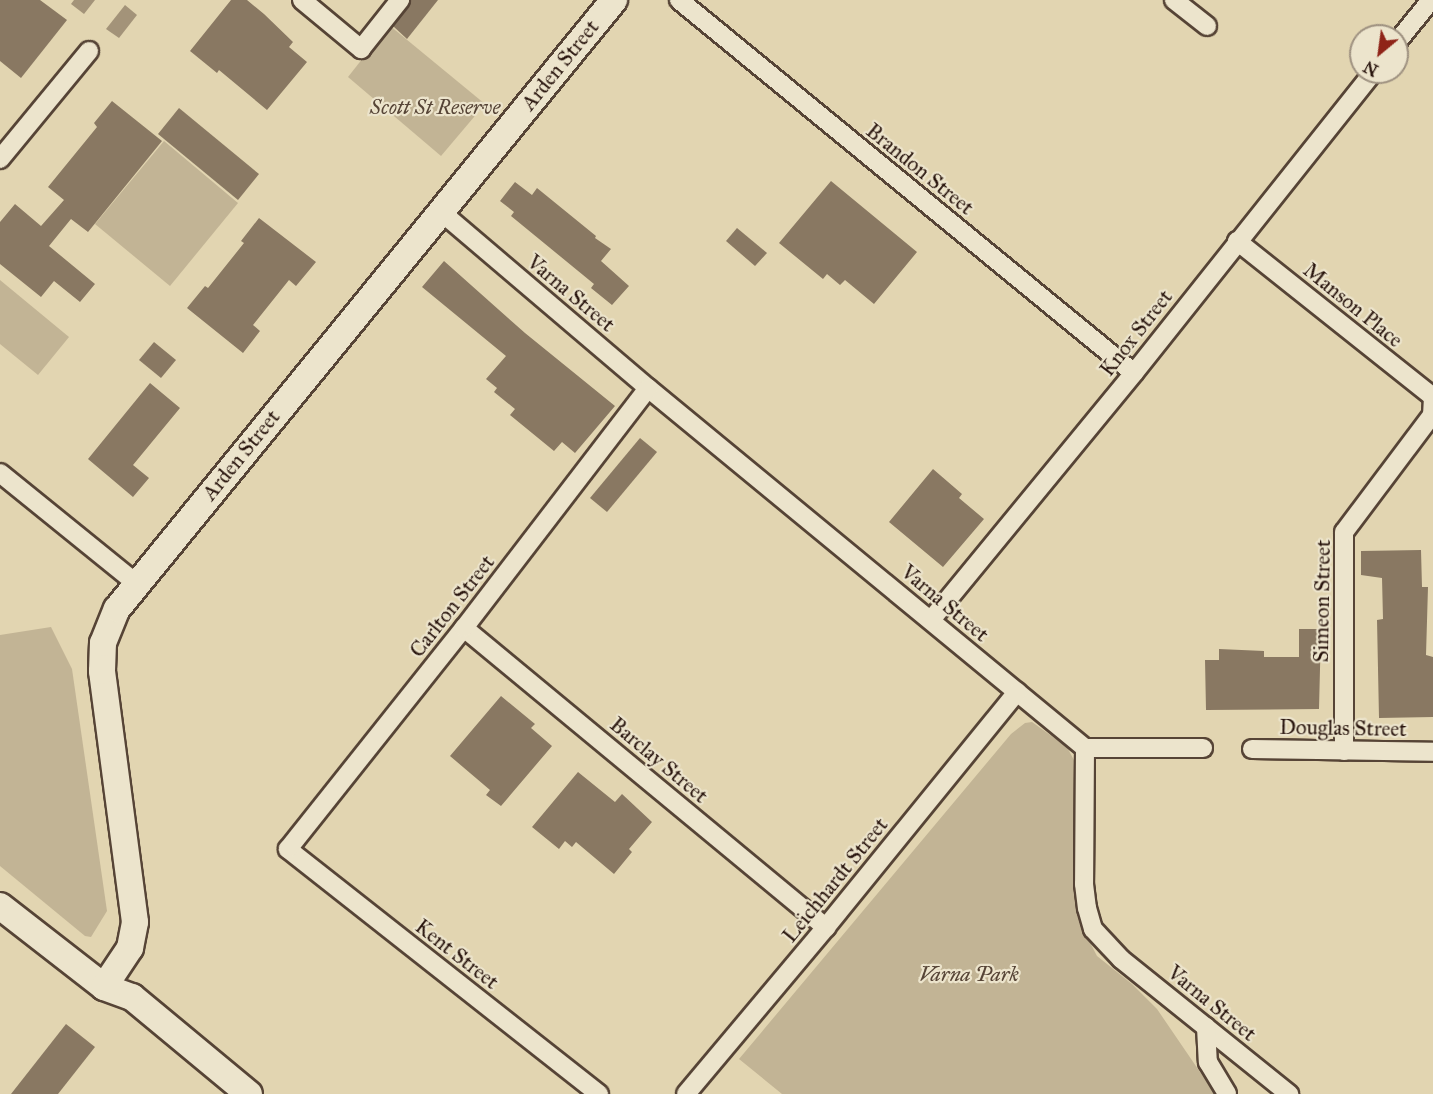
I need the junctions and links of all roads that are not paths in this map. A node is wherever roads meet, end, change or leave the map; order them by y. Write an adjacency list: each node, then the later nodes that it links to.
1 (302, 0): 2 (street)
2 (400, 0)
3 (614, 0): 14 (main road, Arden Street)
4 (679, 0): 16 (street, Brandon Street)
5 (1174, 0): 7 (street)
6 (1431, 0): 8 (street)
7 (1207, 26)
8 (1409, 27)
9 (89, 51): 12 (street)
10 (1363, 84): 15 (street, Knox Street)
11 (0, 130): 12 (street)
12 (14, 141): 13 (street)
13 (0, 159)
14 (440, 211): 17 (street, Varna Street); 20 (main road, Arden Street)
15 (1237, 240): 16 (street, Knox Street); 18 (street, Manson Place)
16 (1134, 374): 21 (street, Knox Street)
17 (648, 388): 21 (street, Varna Street); 22 (street, Carlton Street)
18 (1432, 409): 27 (street, Simeon Street)
19 (0, 473): 20 (street)
20 (136, 583): 32 (main road, Arden Street)
21 (931, 620): 23 (street, Varna Street)
22 (464, 628): 29 (street, Carlton Street); 31 (street, Barclay Street)
23 (1017, 692): 24 (street, Varna Street); 31 (street, Leichhardt Street)
24 (1085, 747): 25 (street); 33 (street, Varna Street)
25 (1203, 748)
26 (1252, 748): 27 (street, Douglas Street)
27 (1344, 752): 28 (street, Douglas Street)
28 (1433, 752)
29 (288, 849): 36 (street, Kent Street)
30 (0, 906): 32 (main road)
31 (826, 927): 37 (street, Leichhardt Street)
32 (104, 987): 34 (main road); 35 (main road)
33 (1206, 1027): 38 (street); 39 (street, Varna Street)
34 (221, 1094)
35 (249, 1094)
36 (599, 1094)
37 (686, 1094)
38 (1227, 1094)
39 (1288, 1094)

